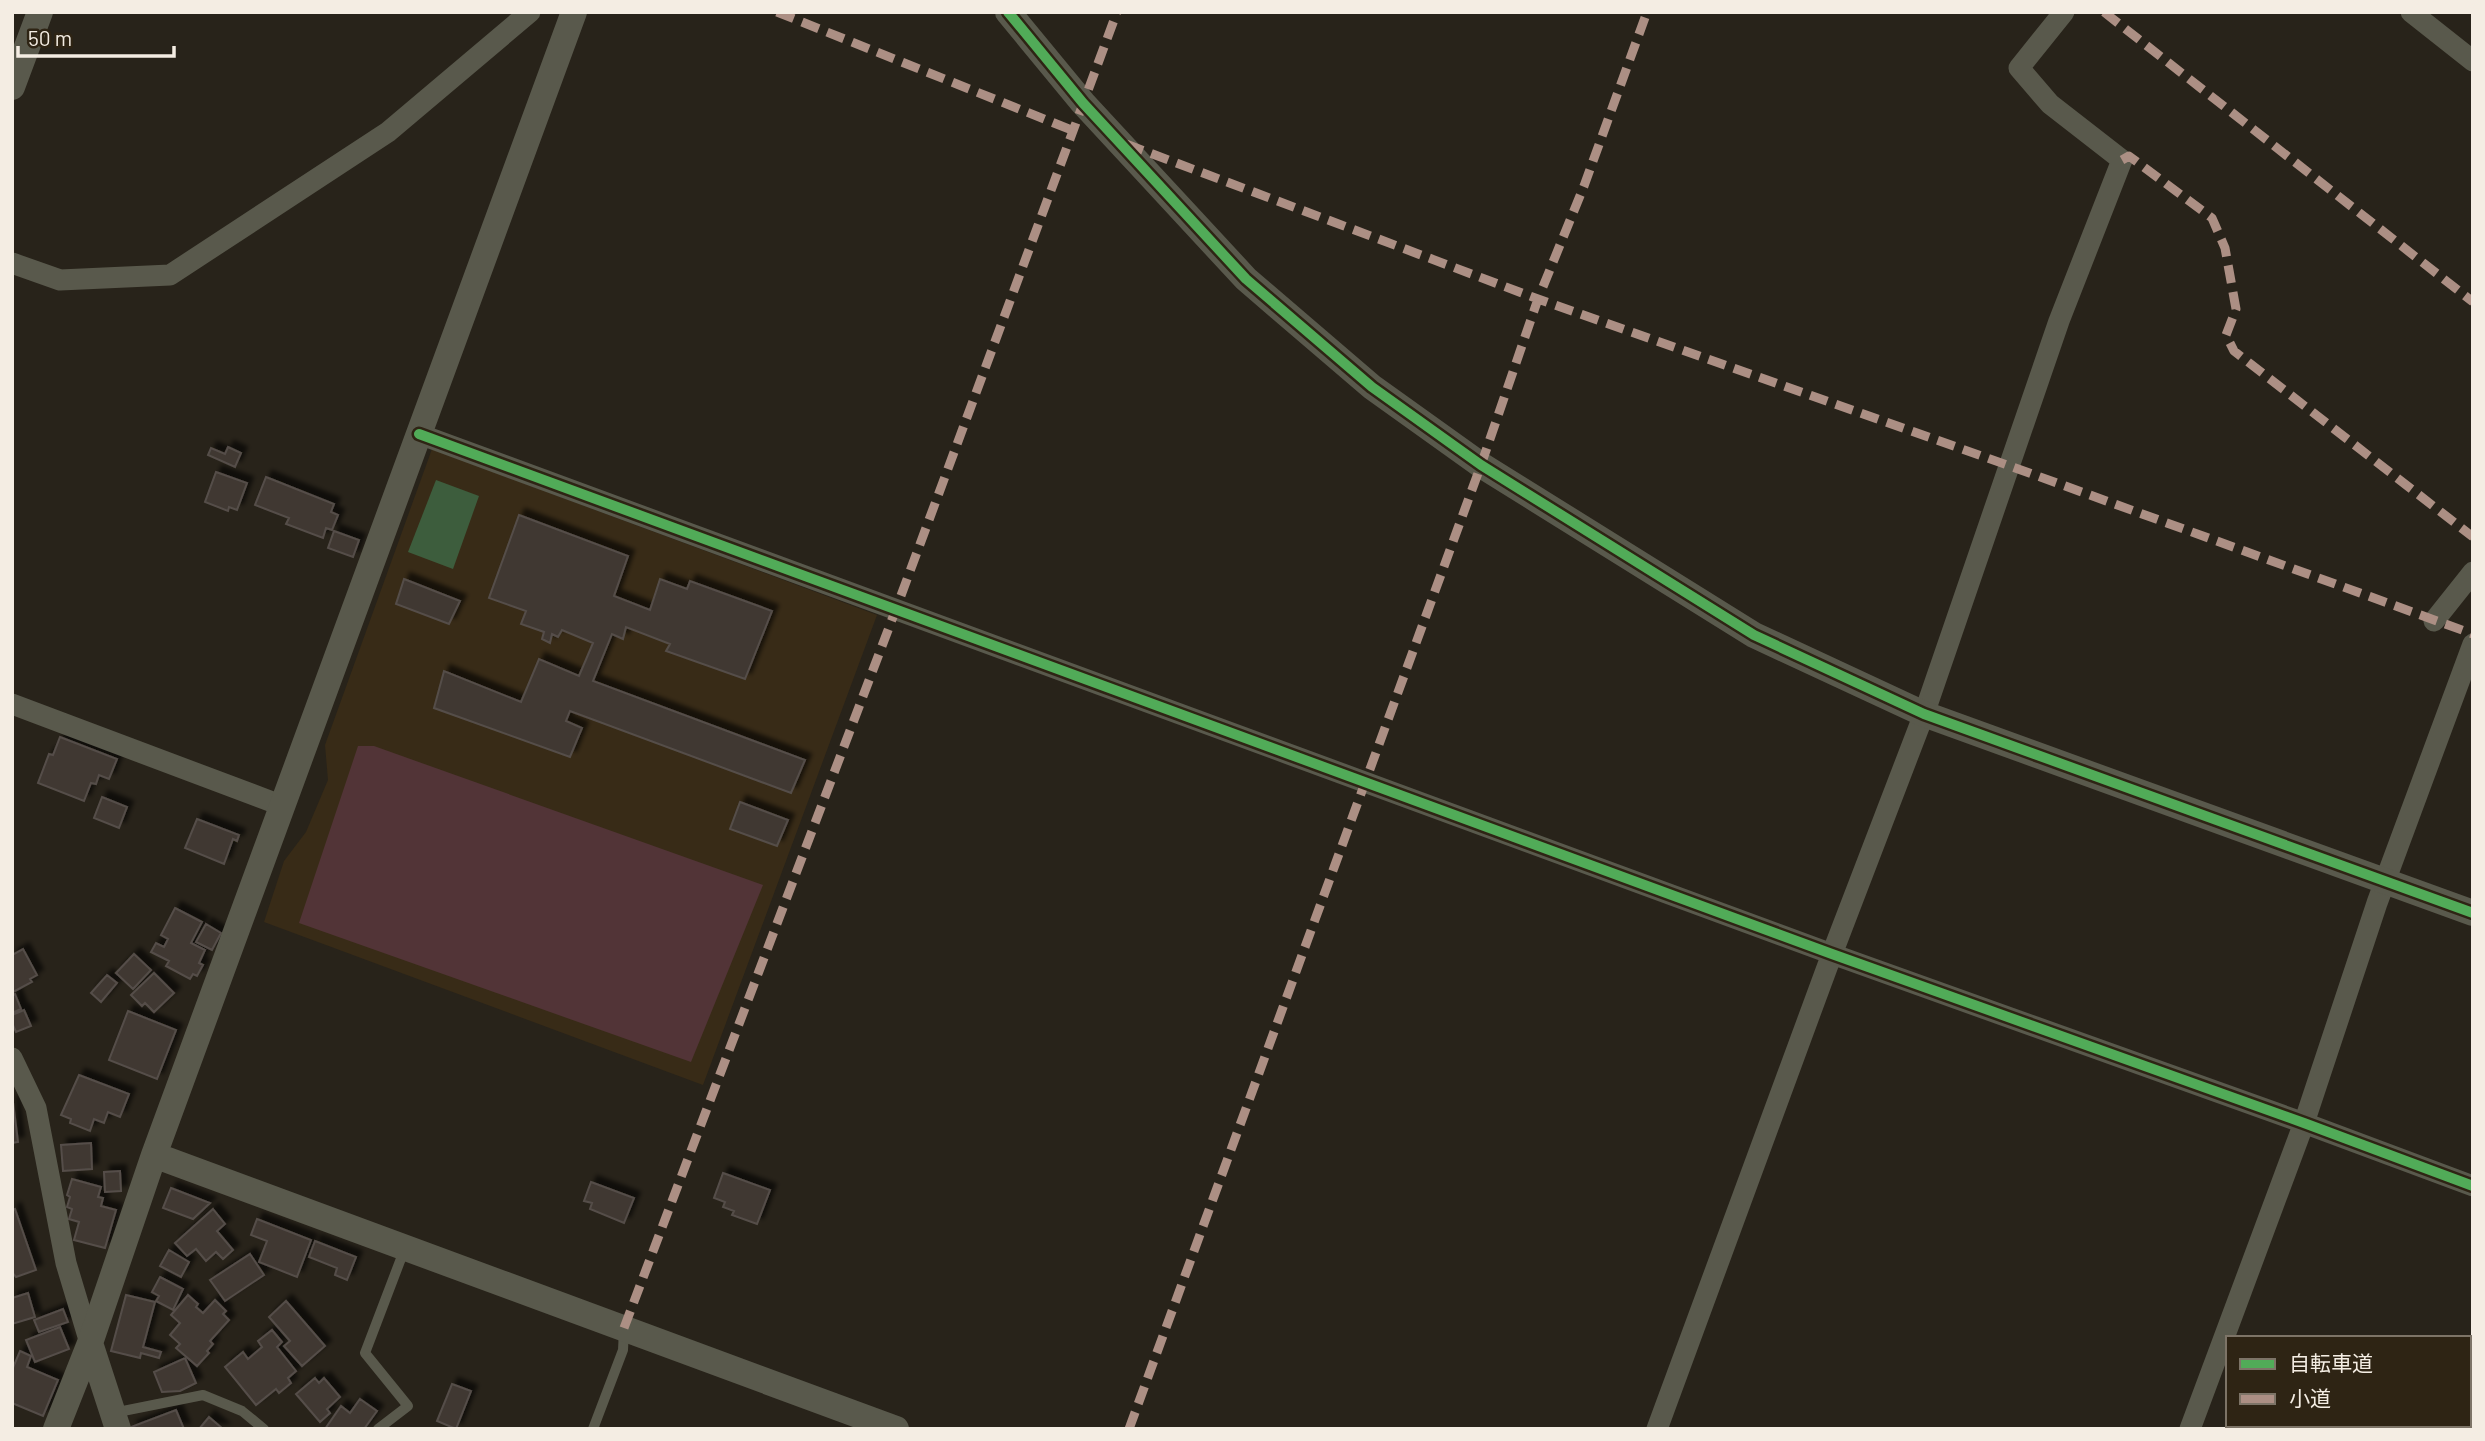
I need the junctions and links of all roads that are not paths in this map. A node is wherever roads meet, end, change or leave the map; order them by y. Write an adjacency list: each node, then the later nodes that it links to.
1 (40, 12): 8 (street)
2 (530, 12): 9 (street)
3 (574, 12): 10 (street)
4 (1008, 12): 15 (street)
5 (2064, 12): 15 (street)
6 (2411, 12): 7 (street)
7 (2473, 61)
8 (12, 87)
9 (12, 263)
10 (419, 434): 16 (street); 19 (street)
11 (2473, 572): 12 (street)
12 (2434, 621)
13 (2473, 643): 17 (street)
14 (12, 704): 16 (street)
15 (1924, 714): 17 (street); 19 (street)
16 (283, 806): 22 (street)
17 (2385, 881): 18 (street); 21 (street)
18 (2473, 913)
19 (1832, 954): 21 (street); 33 (street)
20 (12, 1058): 26 (street)
21 (2304, 1123): 23 (street); 34 (street)
22 (154, 1155): 24 (street); 26 (street)
23 (2473, 1186)
24 (405, 1248): 25 (street); 30 (lane)
25 (624, 1328): 31 (lane); 32 (street)
26 (90, 1343): 27 (street); 28 (street)
27 (115, 1421): 29 (lane)
28 (55, 1429)
29 (264, 1429)
30 (378, 1429)
31 (593, 1429)
32 (896, 1429)
33 (1657, 1429)
34 (2190, 1429)

